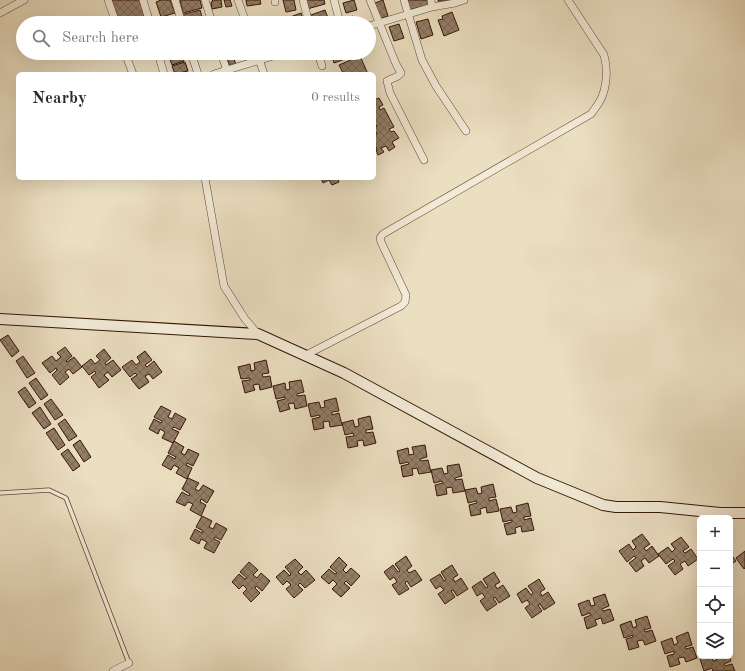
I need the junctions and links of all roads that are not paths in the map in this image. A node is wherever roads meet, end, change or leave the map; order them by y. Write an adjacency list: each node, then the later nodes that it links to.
1 (24, 0): 14 (street)
2 (108, 0): 16 (street)
3 (143, 0): 17 (street)
4 (175, 0): 18 (street)
5 (205, 0): 19 (street)
6 (238, 0): 20 (street)
7 (303, 0): 21 (street)
8 (334, 0): 22 (street)
9 (370, 0): 23 (street)
10 (404, 0): 15 (street)
11 (464, 0): 13 (street)
12 (568, 0): 44 (street)
13 (432, 3): 15 (street)
14 (0, 13)
15 (408, 14): 25 (street); 39 (street)
16 (114, 16)
17 (148, 16)
18 (180, 16)
19 (210, 16)
20 (244, 16)
21 (307, 16)
22 (338, 16)
23 (376, 16)
24 (376, 17): 25 (street)
25 (378, 23): 40 (street)
26 (128, 60): 34 (street)
27 (160, 60): 35 (street)
28 (193, 60): 36 (street)
29 (223, 60): 37 (street)
30 (252, 60): 37 (street)
31 (259, 60): 38 (street)
32 (320, 60): 33 (street)
33 (322, 66)
34 (132, 72)
35 (163, 72)
36 (197, 72)
37 (227, 72)
38 (263, 72)
39 (466, 131)
40 (424, 160)
41 (205, 180): 43 (street)
42 (0, 319): 43 (street)
43 (258, 334): 44 (street)
44 (306, 355): 46 (street)
45 (0, 493): 47 (lane)
46 (745, 513)
47 (129, 663): 48 (street)
48 (113, 671)

